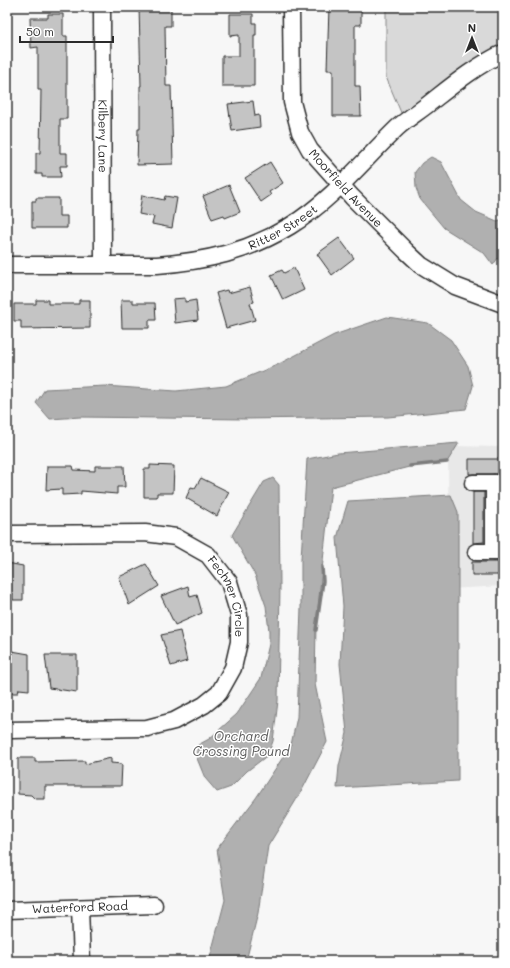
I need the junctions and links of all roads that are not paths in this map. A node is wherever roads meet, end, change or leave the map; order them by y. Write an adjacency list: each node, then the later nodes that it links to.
1 (102, 7): 5 (street, Kilbery Lane)
2 (291, 7): 4 (street, Moorfield Avenue)
3 (503, 52): 4 (street, Ritter Street)
4 (341, 185): 5 (street, Ritter Street); 7 (street, Moorfield Avenue)
5 (103, 264): 6 (street, Ritter Street)
6 (7, 265)
7 (503, 304)
8 (473, 483): 9 (street)
9 (498, 483): 12 (street)
10 (7, 534): 13 (street, Fechner Circle)
11 (476, 552): 12 (street)
12 (499, 552)
13 (7, 730)
14 (154, 905): 15 (street, Waterford Road)
15 (80, 908): 16 (street, Waterford Road); 17 (street)
16 (7, 910)
17 (82, 961)

